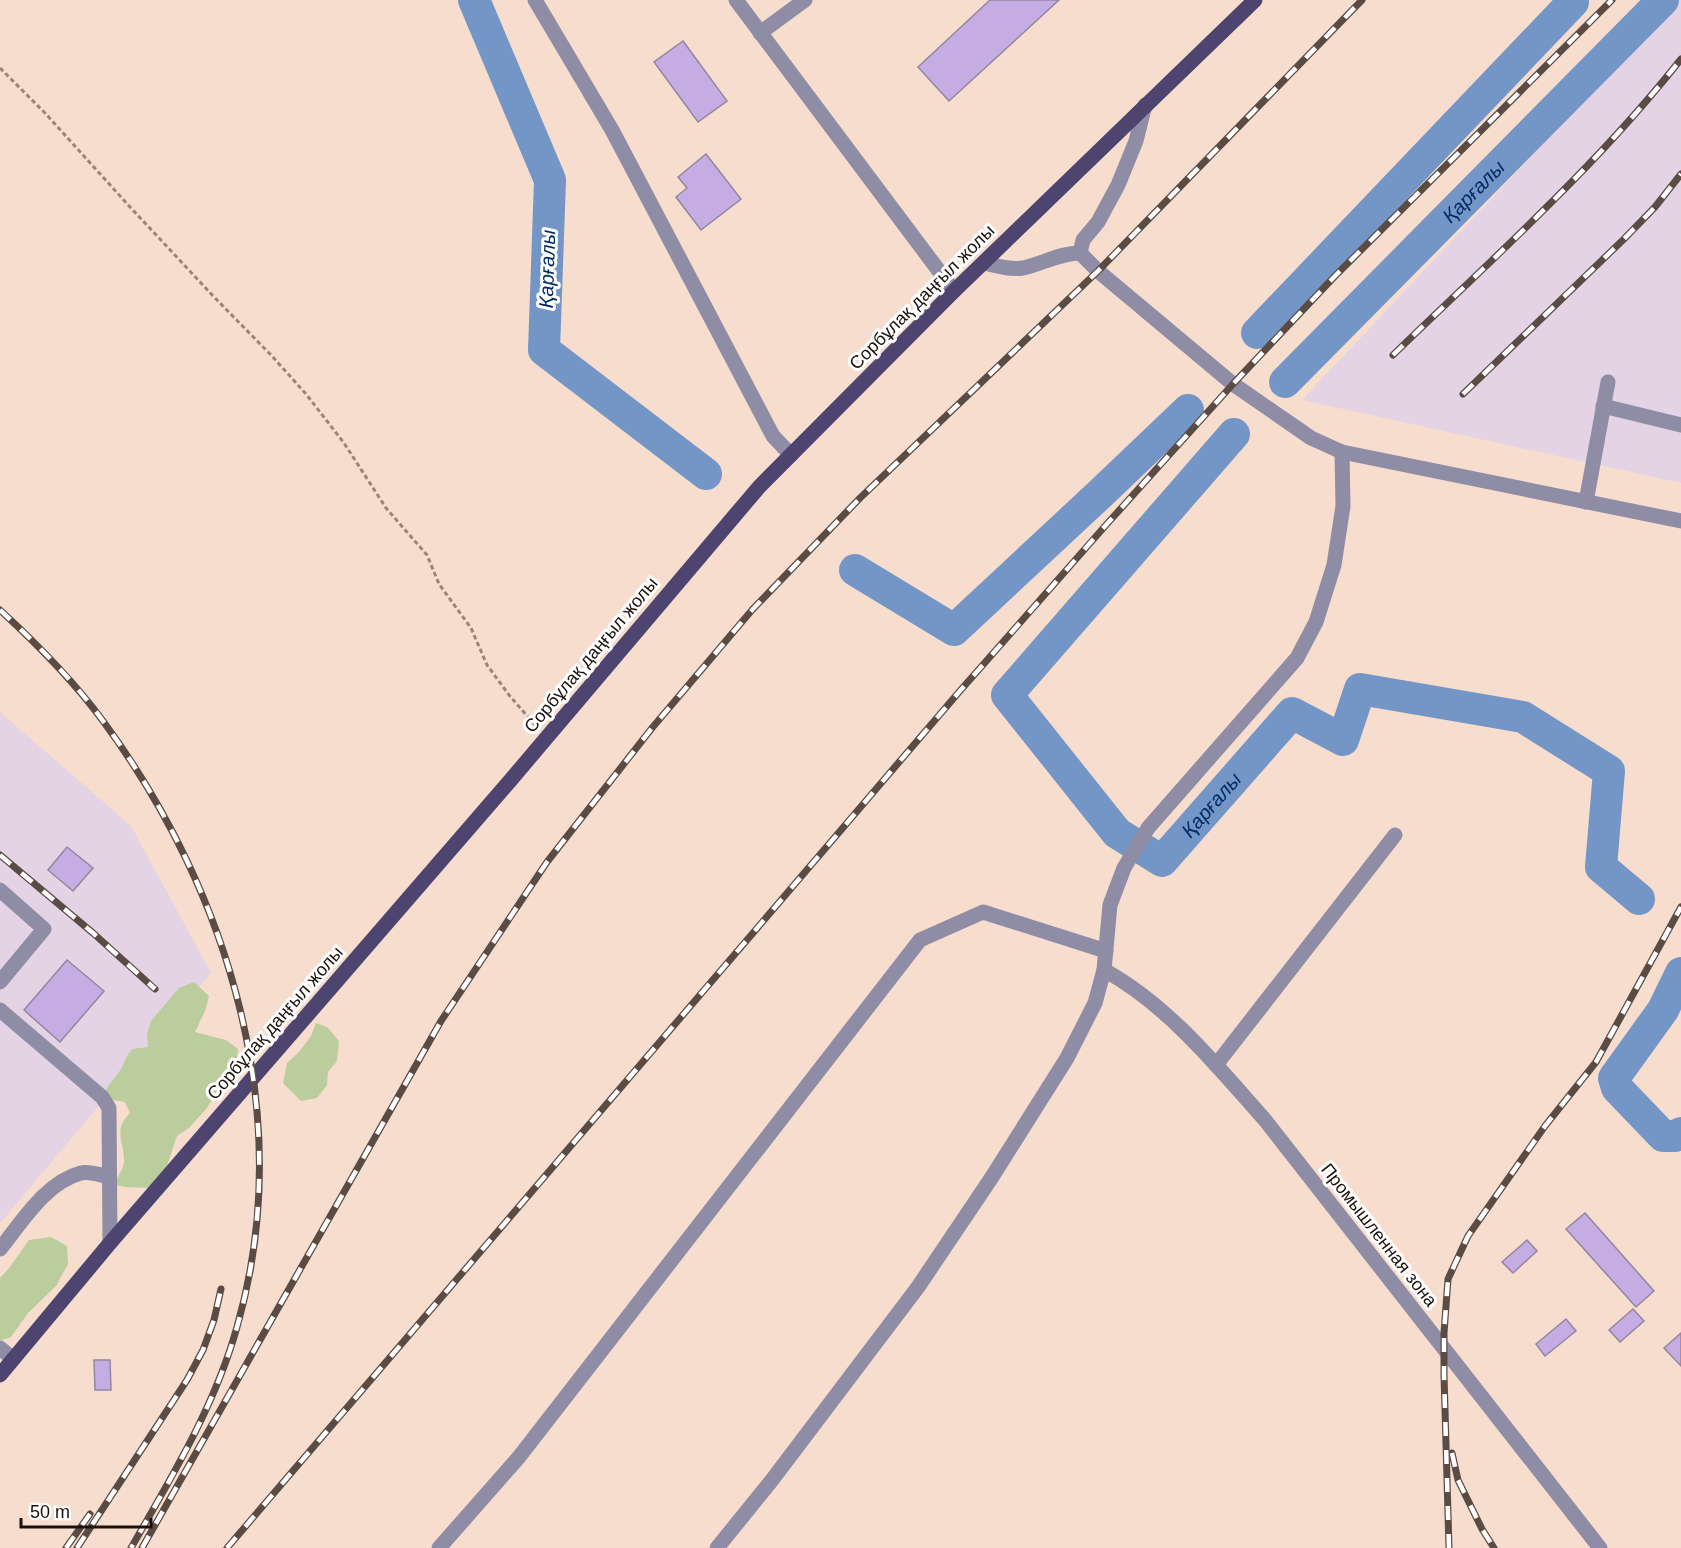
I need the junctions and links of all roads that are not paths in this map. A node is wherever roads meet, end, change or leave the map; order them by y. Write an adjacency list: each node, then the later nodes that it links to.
1 (535, 0): 14 (street)
2 (736, 0): 5 (street)
3 (806, 0): 5 (street)
4 (1255, 0): 6 (main road, Сорбұлақ даңғыл жолы)
5 (760, 33): 9 (street)
6 (1145, 105): 7 (street); 8 (main road, Сорбұлақ даңғыл жолы)
7 (1080, 253): 8 (street); 13 (street)
8 (984, 263): 9 (main road, Сорбұлақ даңғыл жолы)
9 (954, 291): 14 (main road, Сорбұлақ даңғыл жолы)
10 (1608, 382): 11 (street)
11 (1603, 406): 12 (street); 15 (street)
12 (1681, 425)
13 (1342, 452): 15 (street); 19 (street)
14 (791, 454): 25 (main road, Сорбұлақ даңғыл жолы)
15 (1586, 502): 16 (street)
16 (1681, 521)
17 (1395, 835): 23 (street)
18 (0, 891): 21 (street)
19 (1106, 951): 20 (street); 30 (street)
20 (1104, 970): 23 (street, Промышленная зона); 31 (street)
21 (0, 982)
22 (0, 1010): 24 (street)
23 (1216, 1065): 32 (street, Промышленная зона)
24 (109, 1177): 25 (street); 26 (street)
25 (110, 1243): 28 (main road, Сорбұлақ даңғыл жолы)
26 (0, 1249)
27 (0, 1348): 28 (street)
28 (13, 1359): 29 (main road, Сорбұлақ даңғыл жолы)
29 (0, 1375)
30 (439, 1548)
31 (717, 1548)
32 (1600, 1548)

